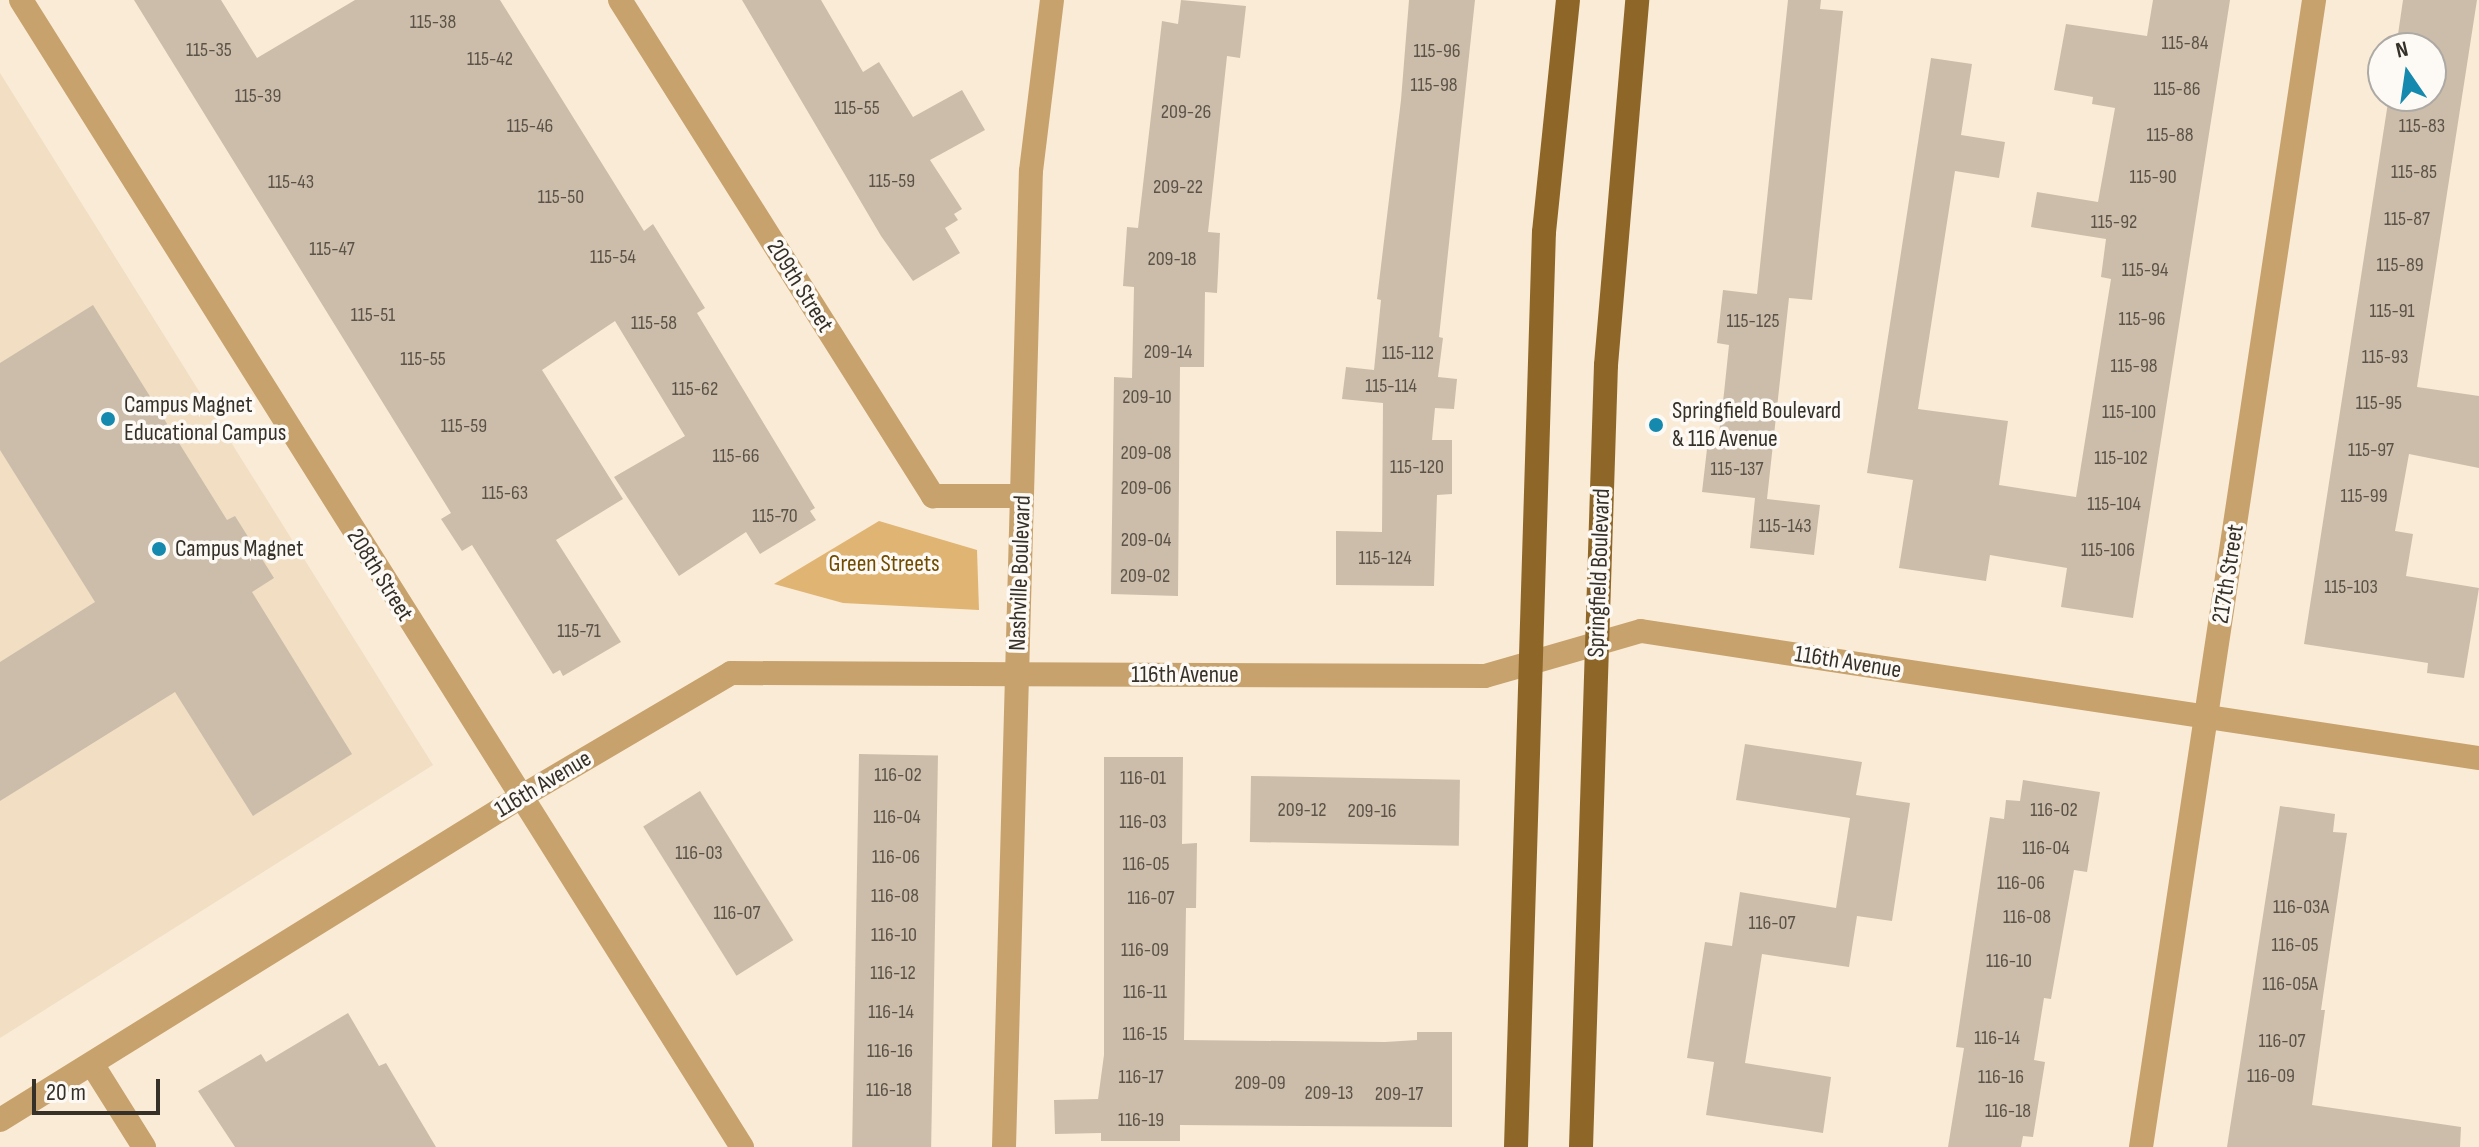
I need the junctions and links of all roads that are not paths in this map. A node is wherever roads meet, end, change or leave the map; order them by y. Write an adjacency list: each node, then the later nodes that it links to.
1 (21, 0): 13 (street, 208th Street)
2 (620, 0): 7 (street, 209th Street)
3 (1052, 0): 7 (street, Nashville Boulevard)
4 (1568, 0): 9 (main road)
5 (1637, 0): 8 (main road, Springfield Boulevard)
6 (2314, 0): 11 (street, 217th Street)
7 (1022, 496): 10 (street, Nashville Boulevard)
8 (1597, 643): 9 (street, 116th Avenue); 11 (street, 116th Avenue); 20 (main road, Springfield Boulevard)
9 (1531, 662): 10 (street, 116th Avenue); 19 (main road)
10 (1017, 675): 13 (street, 116th Avenue); 18 (street, Nashville Boulevard)
11 (2206, 717): 12 (street, 116th Avenue); 21 (street, 217th Street)
12 (2479, 758)
13 (519, 798): 14 (street, 116th Avenue); 17 (street, 208th Street)
14 (92, 1064): 15 (street, 116th Avenue); 16 (street)
15 (0, 1120)
16 (144, 1147)
17 (742, 1147)
18 (1004, 1147)
19 (1516, 1147)
20 (1581, 1147)
21 (2141, 1147)

